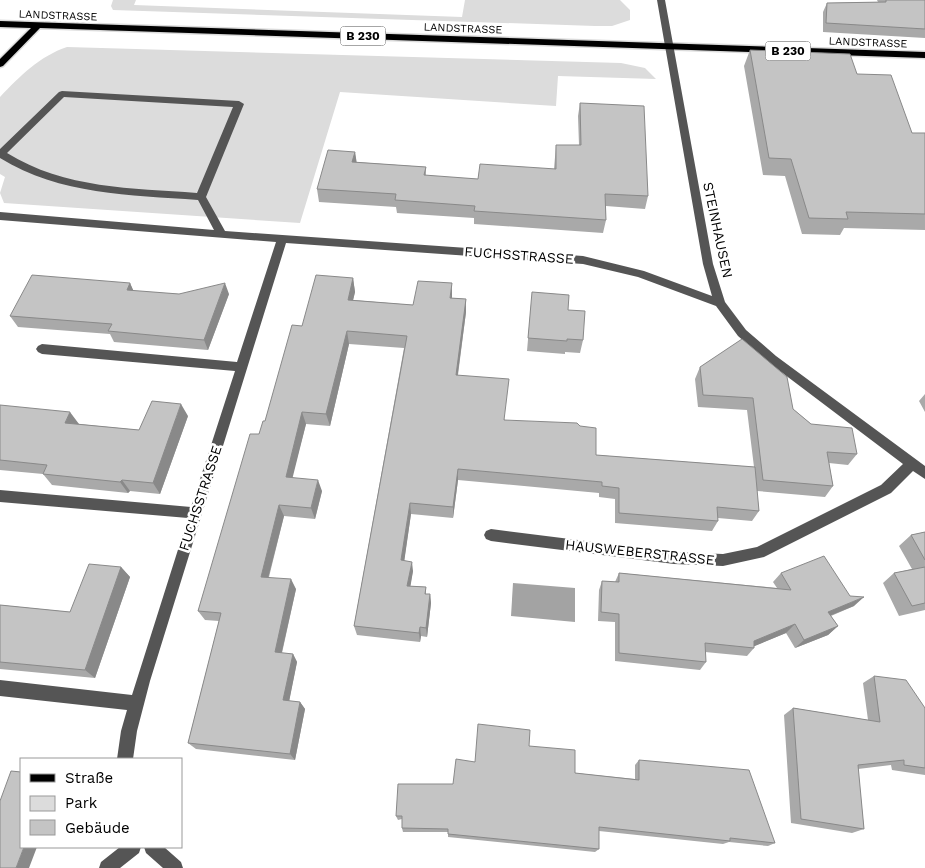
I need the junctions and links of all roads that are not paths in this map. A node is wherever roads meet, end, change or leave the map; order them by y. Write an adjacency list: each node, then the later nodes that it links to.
1 (662, 0): 4 (street, STEINHAUSEN)
2 (0, 24): 3 (main road, LANDSTRASSE / B 230)
3 (37, 26): 4 (main road, LANDSTRASSE / B 230); 6 (main road)
4 (669, 47): 5 (main road, LANDSTRASSE / B 230); 12 (street, STEINHAUSEN)
5 (925, 55)
6 (0, 64)
7 (1, 154): 8 (street); 8 (street)
8 (201, 197): 10 (street)
9 (0, 216): 10 (street, FUCHSSTRASSE)
10 (221, 233): 11 (street, FUCHSSTRASSE)
11 (282, 239): 12 (street, FUCHSSTRASSE); 14 (street, FUCHSSTRASSE)
12 (720, 303): 15 (street, STEINHAUSEN)
13 (42, 349): 14 (street)
14 (242, 368): 18 (street, FUCHSSTRASSE)
15 (912, 464): 16 (street, STEINHAUSEN); 19 (street, HAUSWEBERSTRASSE)
16 (925, 473)
17 (0, 496): 18 (street)
18 (195, 514): 21 (street, FUCHSSTRASSE)
19 (491, 535)
20 (0, 688): 21 (street)
21 (136, 703): 22 (street, FUCHSSTRASSE)
22 (125, 758)
23 (132, 848): 25 (street)
24 (153, 848): 26 (street)
25 (107, 868)
26 (175, 868)

